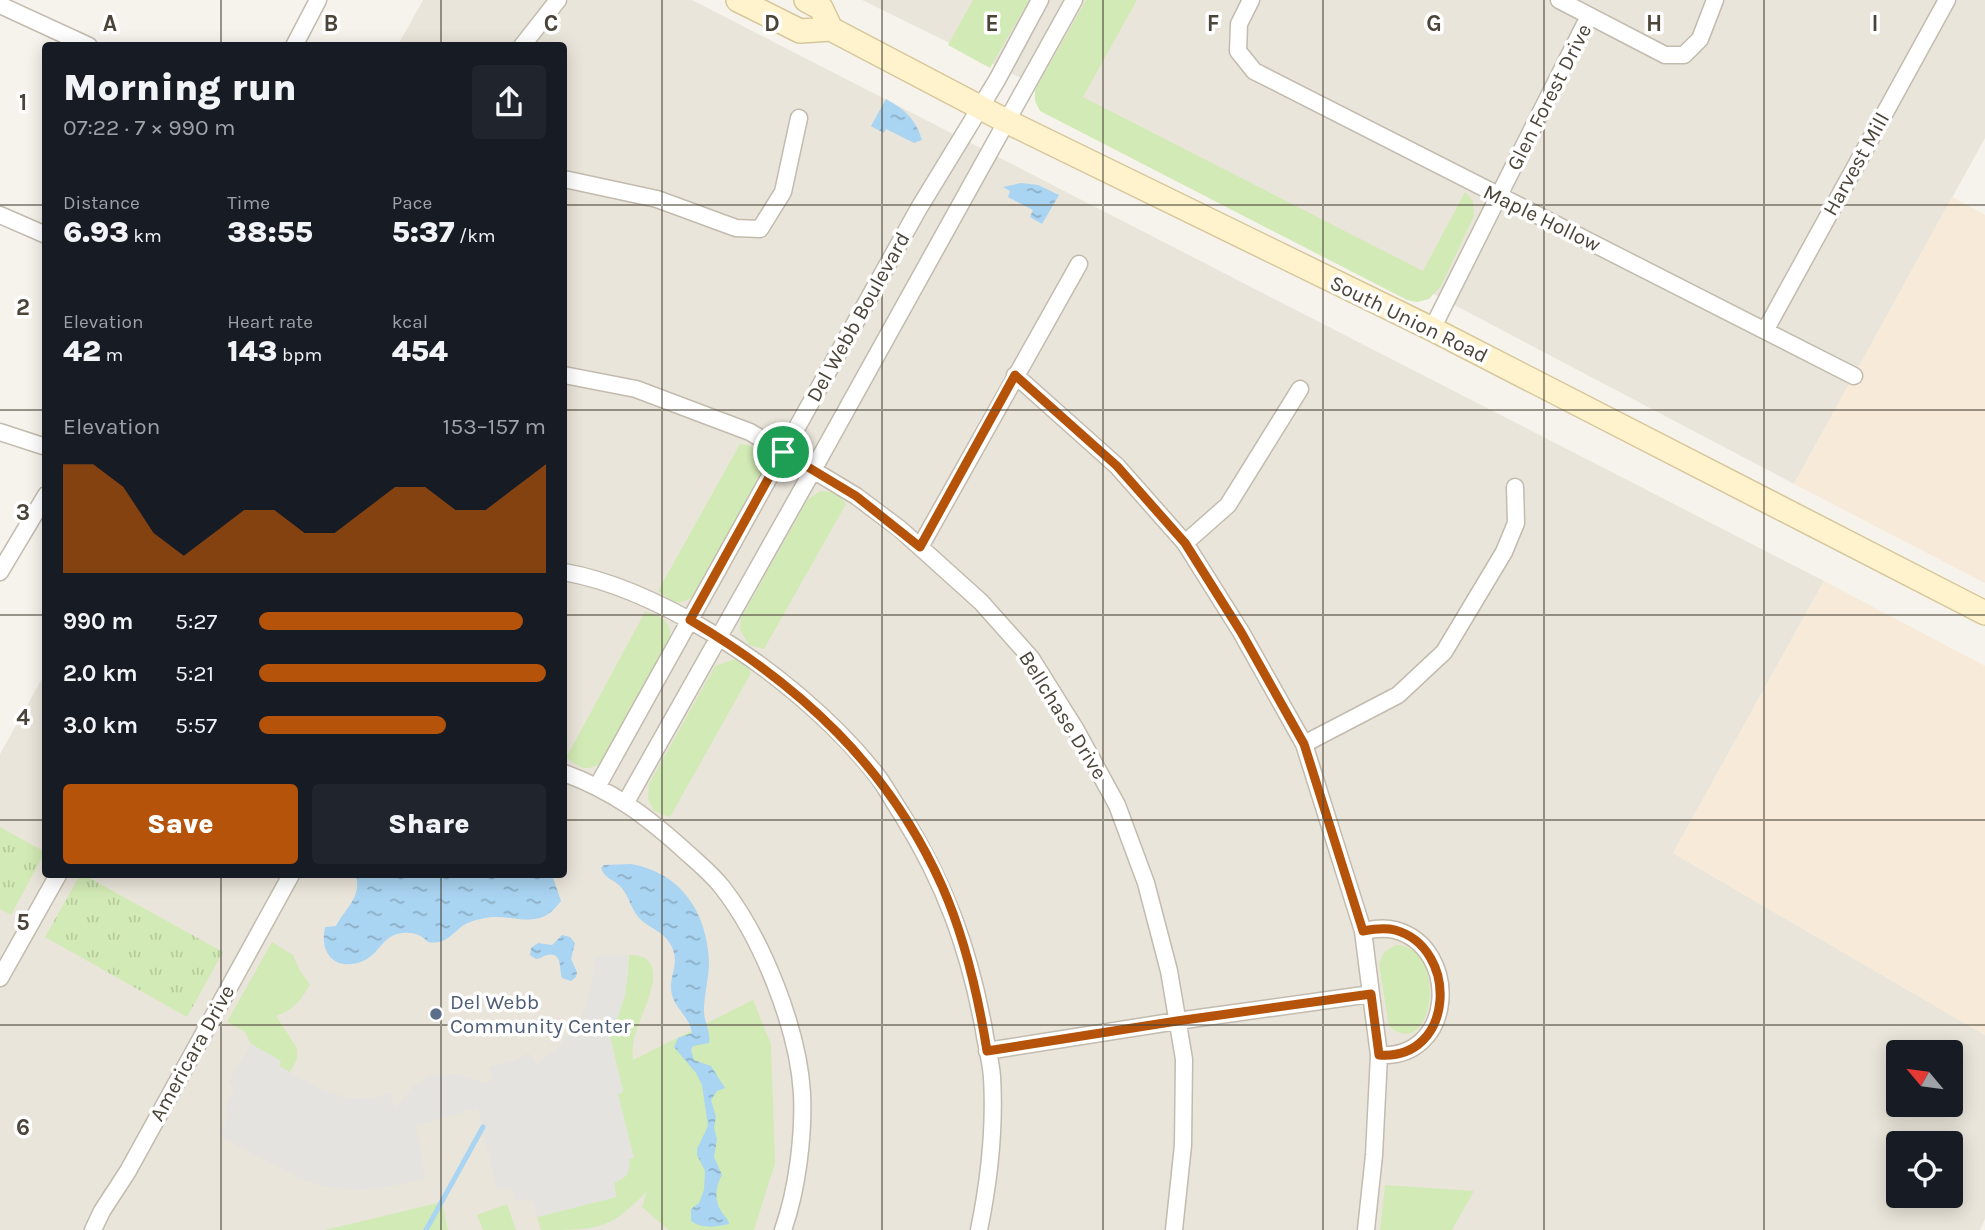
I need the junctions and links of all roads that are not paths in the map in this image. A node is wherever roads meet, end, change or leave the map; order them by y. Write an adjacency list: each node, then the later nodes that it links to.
1 (318, 0): 15 (street)
2 (558, 0): 16 (street)
3 (738, 0): 13 (street, South Union Road)
4 (806, 0): 13 (street, South Union Road)
5 (1040, 0): 17 (street, Del Webb Boulevard)
6 (1074, 0): 19 (street, Del Webb Boulevard)
7 (1251, 0): 21 (street, Maple Hollow)
8 (1559, 0): 12 (street)
9 (1715, 0): 12 (street)
10 (1947, 0): 26 (street, Harvest Mill)
11 (0, 5): 14 (street)
12 (1589, 16): 21 (street, Glen Forest Drive)
13 (831, 29): 17 (street, South Union Road)
14 (80, 42)
15 (296, 42)
16 (525, 42)
17 (981, 107): 19 (street, South Union Road); 33 (street, Del Webb Boulevard)
18 (799, 118): 20 (street)
19 (1006, 121): 25 (street, South Union Road); 34 (street, Del Webb Boulevard)
20 (567, 180)
21 (1499, 197): 25 (street, Glen Forest Drive); 26 (street, Maple Hollow)
22 (0, 215): 23 (street)
23 (42, 233)
24 (1079, 264): 27 (street)
25 (1432, 329): 41 (street, South Union Road)
26 (1766, 329): 29 (street, Maple Hollow)
27 (1015, 375): 37 (street); 38 (street)
28 (567, 376): 33 (street, Bellchase Drive)
29 (1854, 376)
30 (1300, 389): 37 (street)
31 (0, 432): 32 (street)
32 (42, 446)
33 (783, 452): 34 (street, Bellchase Drive); 42 (street, Del Webb Boulevard)
34 (813, 470): 38 (street, Bellchase Drive); 43 (street, Del Webb Boulevard)
35 (1515, 487): 44 (street)
36 (42, 502): 39 (street)
37 (1185, 543): 44 (street)
38 (920, 547): 53 (street, Bellchase Drive)
39 (0, 572)
40 (567, 572): 42 (street)
41 (1985, 613)
42 (690, 620): 43 (street); 46 (street, Del Webb Boulevard)
43 (719, 637): 47 (street, Del Webb Boulevard); 54 (street)
44 (1304, 744): 50 (street)
45 (567, 774): 46 (street)
46 (597, 787): 47 (street)
47 (626, 802): 57 (street)
48 (56, 878): 51 (street)
49 (289, 878): 56 (street, Americara Drive)
50 (1363, 931): 52 (street); 55 (street)
51 (0, 978)
52 (1371, 994): 53 (street); 55 (street)
53 (1177, 1021): 54 (street); 59 (street, Bellchase Drive)
54 (987, 1051): 58 (street)
55 (1379, 1055): 60 (street)
56 (93, 1230)
57 (783, 1230)
58 (979, 1230)
59 (1174, 1230)
60 (1366, 1230)

